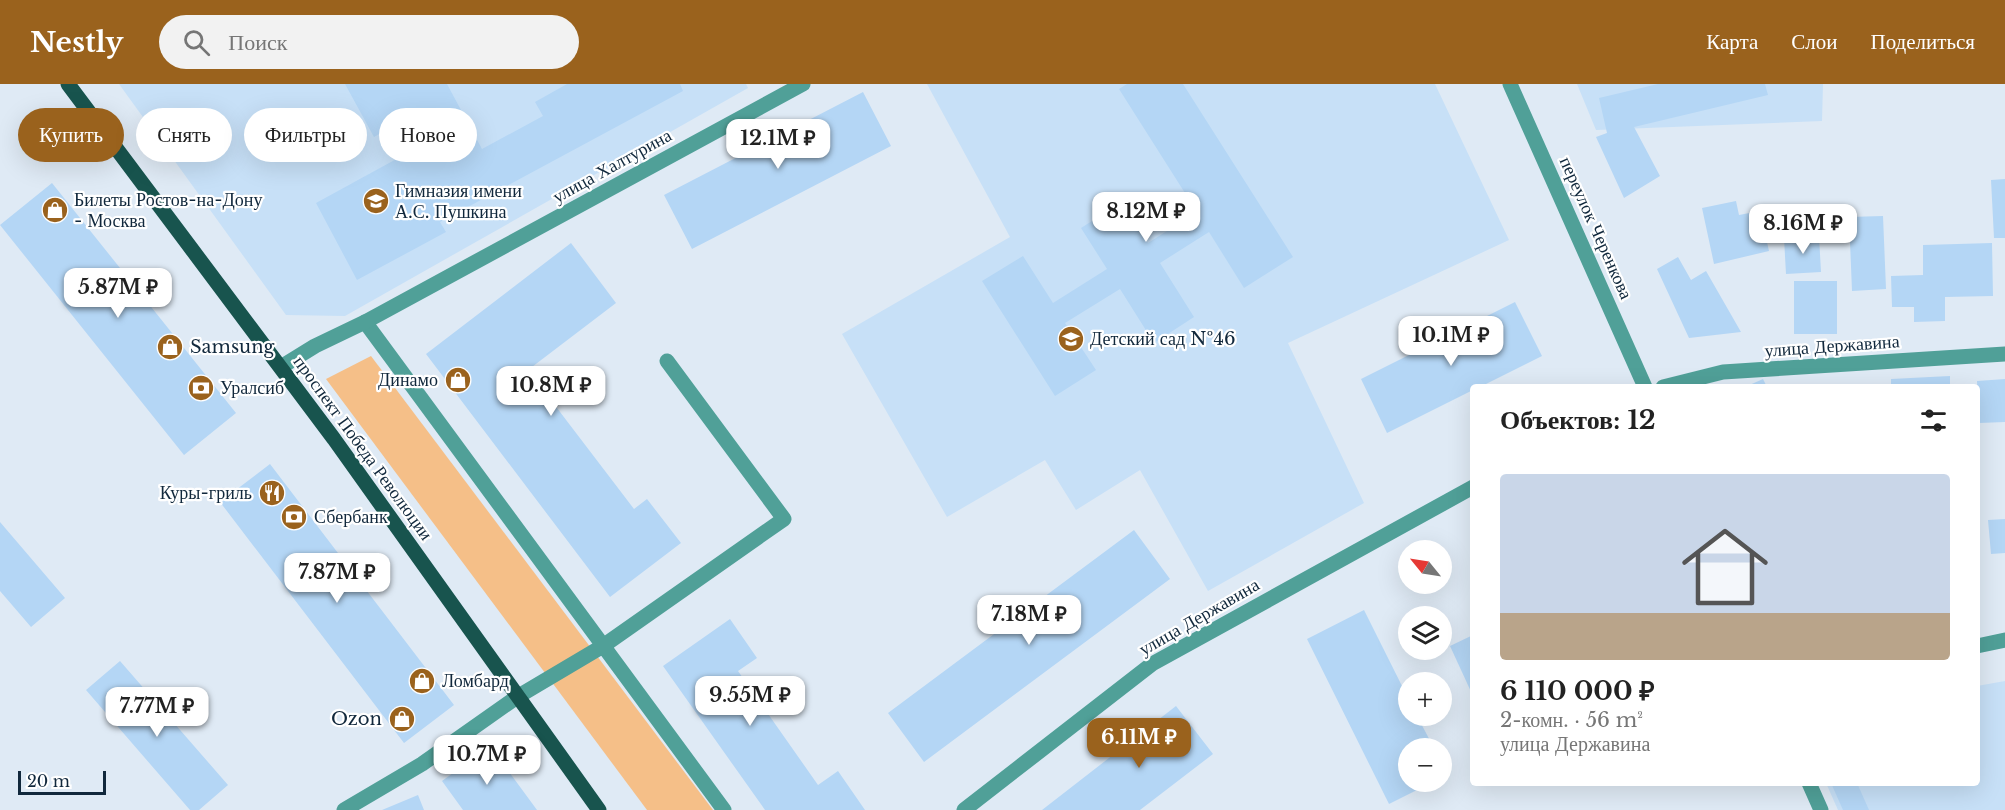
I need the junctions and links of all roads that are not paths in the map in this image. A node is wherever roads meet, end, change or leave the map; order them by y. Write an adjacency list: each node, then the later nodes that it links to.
1 (68, 84): 7 (main road, проспект Победа Революции)
2 (803, 84): 4 (street, улица Халтурина)
3 (1510, 84): 8 (street, переулок Черенкова)
4 (365, 322): 7 (street, улица Халтурина); 13 (street)
5 (2005, 354): 9 (street, улица Державина)
6 (667, 361): 13 (street)
7 (281, 367): 14 (main road, проспект Победа Революции)
8 (1645, 384)
9 (1676, 384)
10 (1470, 489): 19 (street, улица Державина)
11 (2005, 640): 12 (street)
12 (1980, 645)
13 (603, 646): 14 (street); 18 (street)
14 (517, 697): 16 (street); 17 (main road, проспект Победа Революции)
15 (1810, 786): 20 (street)
16 (344, 810)
17 (599, 810)
18 (724, 810)
19 (964, 810)
20 (1821, 810)

